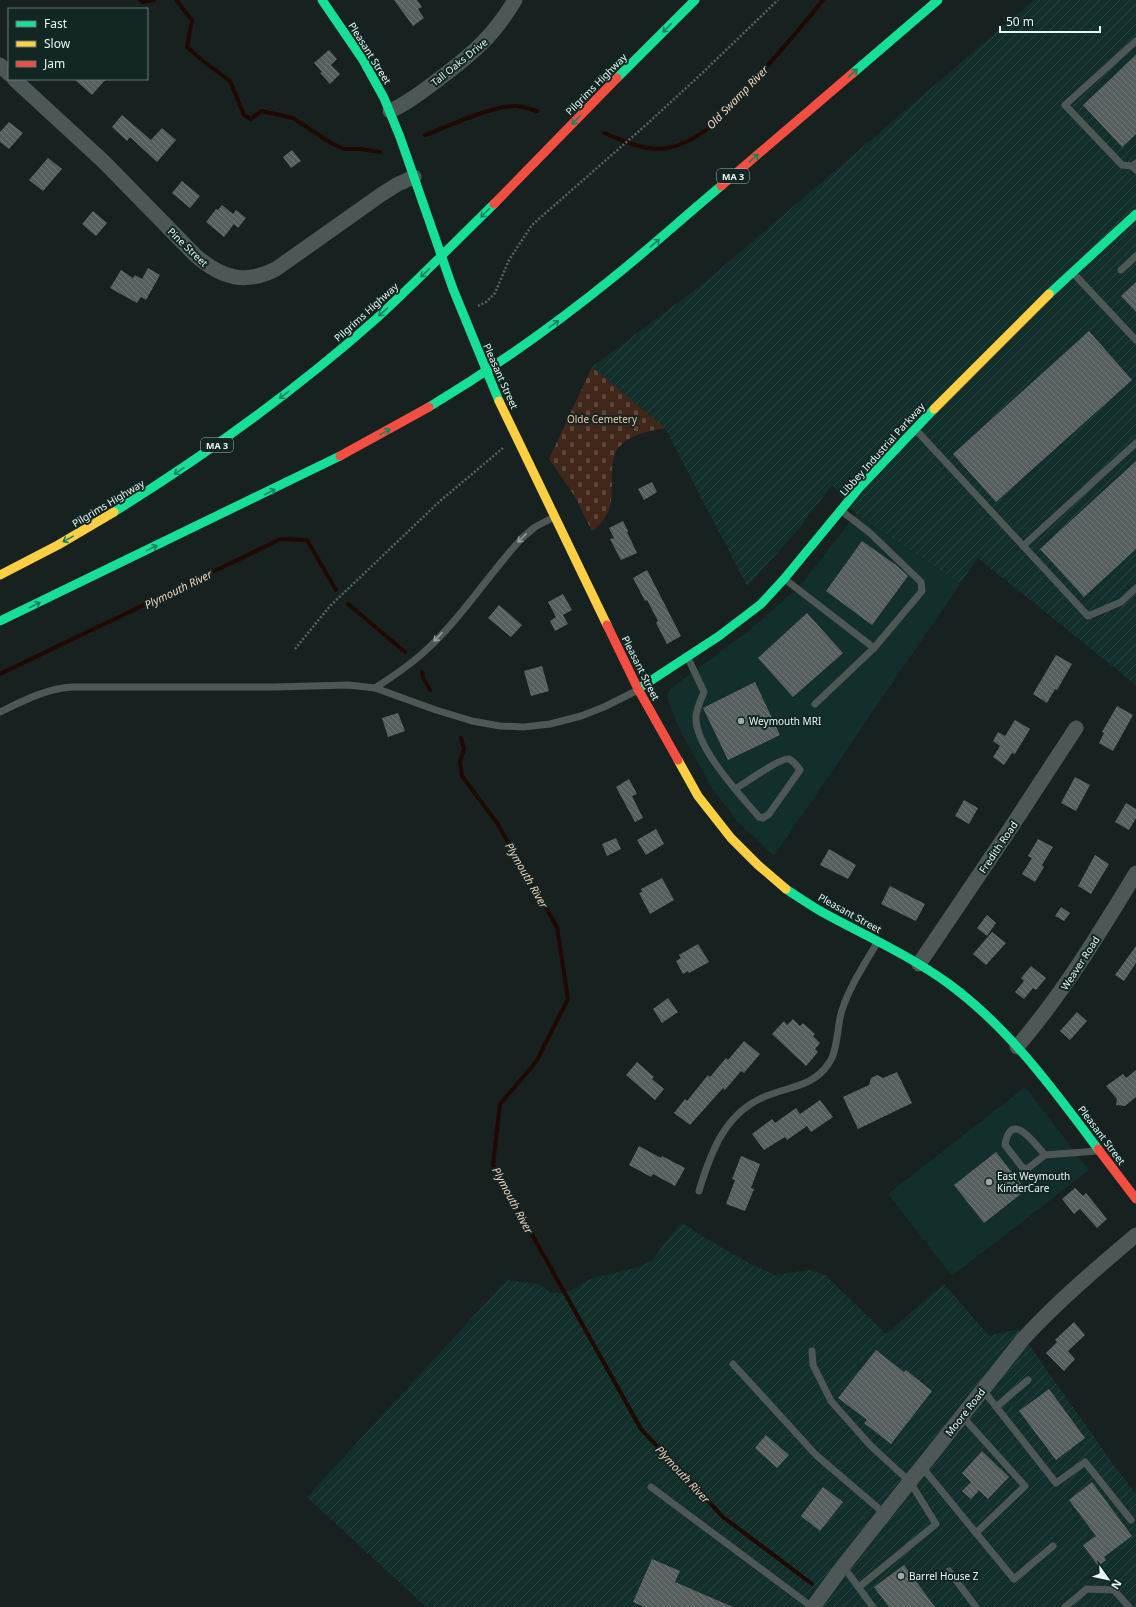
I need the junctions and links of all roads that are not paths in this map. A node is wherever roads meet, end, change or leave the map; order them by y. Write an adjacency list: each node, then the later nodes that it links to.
1 (322, 0): 9 (main road, Pleasant Street)
2 (515, 0): 9 (street, Tall Oaks Drive)
3 (695, 0): 22 (main road, Pilgrims Highway / MA 3, one-way to 22)
4 (938, 0): 25 (main road, MA 3, one-way to 4)
5 (1136, 41): 10 (lane)
6 (0, 65): 7 (street)
7 (8, 73)
8 (15, 80): 11 (street, Pine Street)
9 (390, 111): 11 (main road, Pleasant Street)
10 (1135, 166)
11 (414, 177): 20 (main road, Pleasant Street)
12 (1136, 214): 15 (main road, Libbey Industrial Parkway)
13 (1136, 256): 14 (lane)
14 (1121, 270)
15 (1073, 273): 16 (lane); 17 (main road, Libbey Industrial Parkway)
16 (1136, 340)
17 (914, 428): 19 (main road, Libbey Industrial Parkway); 21 (lane)
18 (1136, 443): 21 (lane)
19 (841, 510): 23 (main road, Libbey Industrial Parkway); 26 (lane)
20 (554, 517): 28 (lane, one-way to 28); 29 (main road, Pleasant Street)
21 (1023, 546): 24 (lane)
22 (0, 575)
23 (784, 579): 26 (lane); 27 (main road, Libbey Industrial Parkway)
24 (1136, 588)
25 (0, 621)
26 (874, 648): 30 (lane)
27 (688, 658): 29 (main road, Libbey Industrial Parkway); 33 (lane)
28 (374, 688): 29 (lane); 31 (lane)
29 (638, 689): 35 (main road, Pleasant Street)
30 (815, 704)
31 (0, 712)
32 (1076, 728): 36 (street, Fredith Road)
33 (735, 789): 33 (lane)
34 (1136, 873): 37 (street, Weaver Road)
35 (878, 941): 36 (main road, Pleasant Street); 40 (lane)
36 (919, 964): 37 (main road, Pleasant Street)
37 (1017, 1047): 38 (main road, Pleasant Street)
38 (1101, 1151): 39 (lane); 41 (main road, Pleasant Street)
39 (1045, 1155): 39 (lane)
40 (699, 1190)
41 (1136, 1199)
42 (1136, 1235): 46 (street, Moore Road)
43 (812, 1351): 50 (lane)
44 (733, 1364): 52 (lane)
45 (1028, 1380): 47 (lane)
46 (983, 1390): 47 (lane); 48 (street, Moore Road)
47 (996, 1407): 53 (lane)
48 (962, 1416): 49 (street, Moore Road); 54 (lane)
49 (922, 1467): 50 (street, Moore Road); 54 (lane)
50 (910, 1482): 52 (street, Moore Road); 58 (lane)
51 (652, 1487): 59 (lane)
52 (885, 1514): 56 (street, Moore Road)
53 (1131, 1520)
54 (976, 1533): 55 (lane)
55 (1053, 1546)
56 (843, 1566): 58 (lane); 59 (street, Moore Road)
57 (949, 1571): 61 (lane)
58 (859, 1587): 60 (lane)
59 (813, 1607)
60 (874, 1607)
61 (976, 1607)
62 (1066, 1607): 63 (lane)
63 (1128, 1607)

